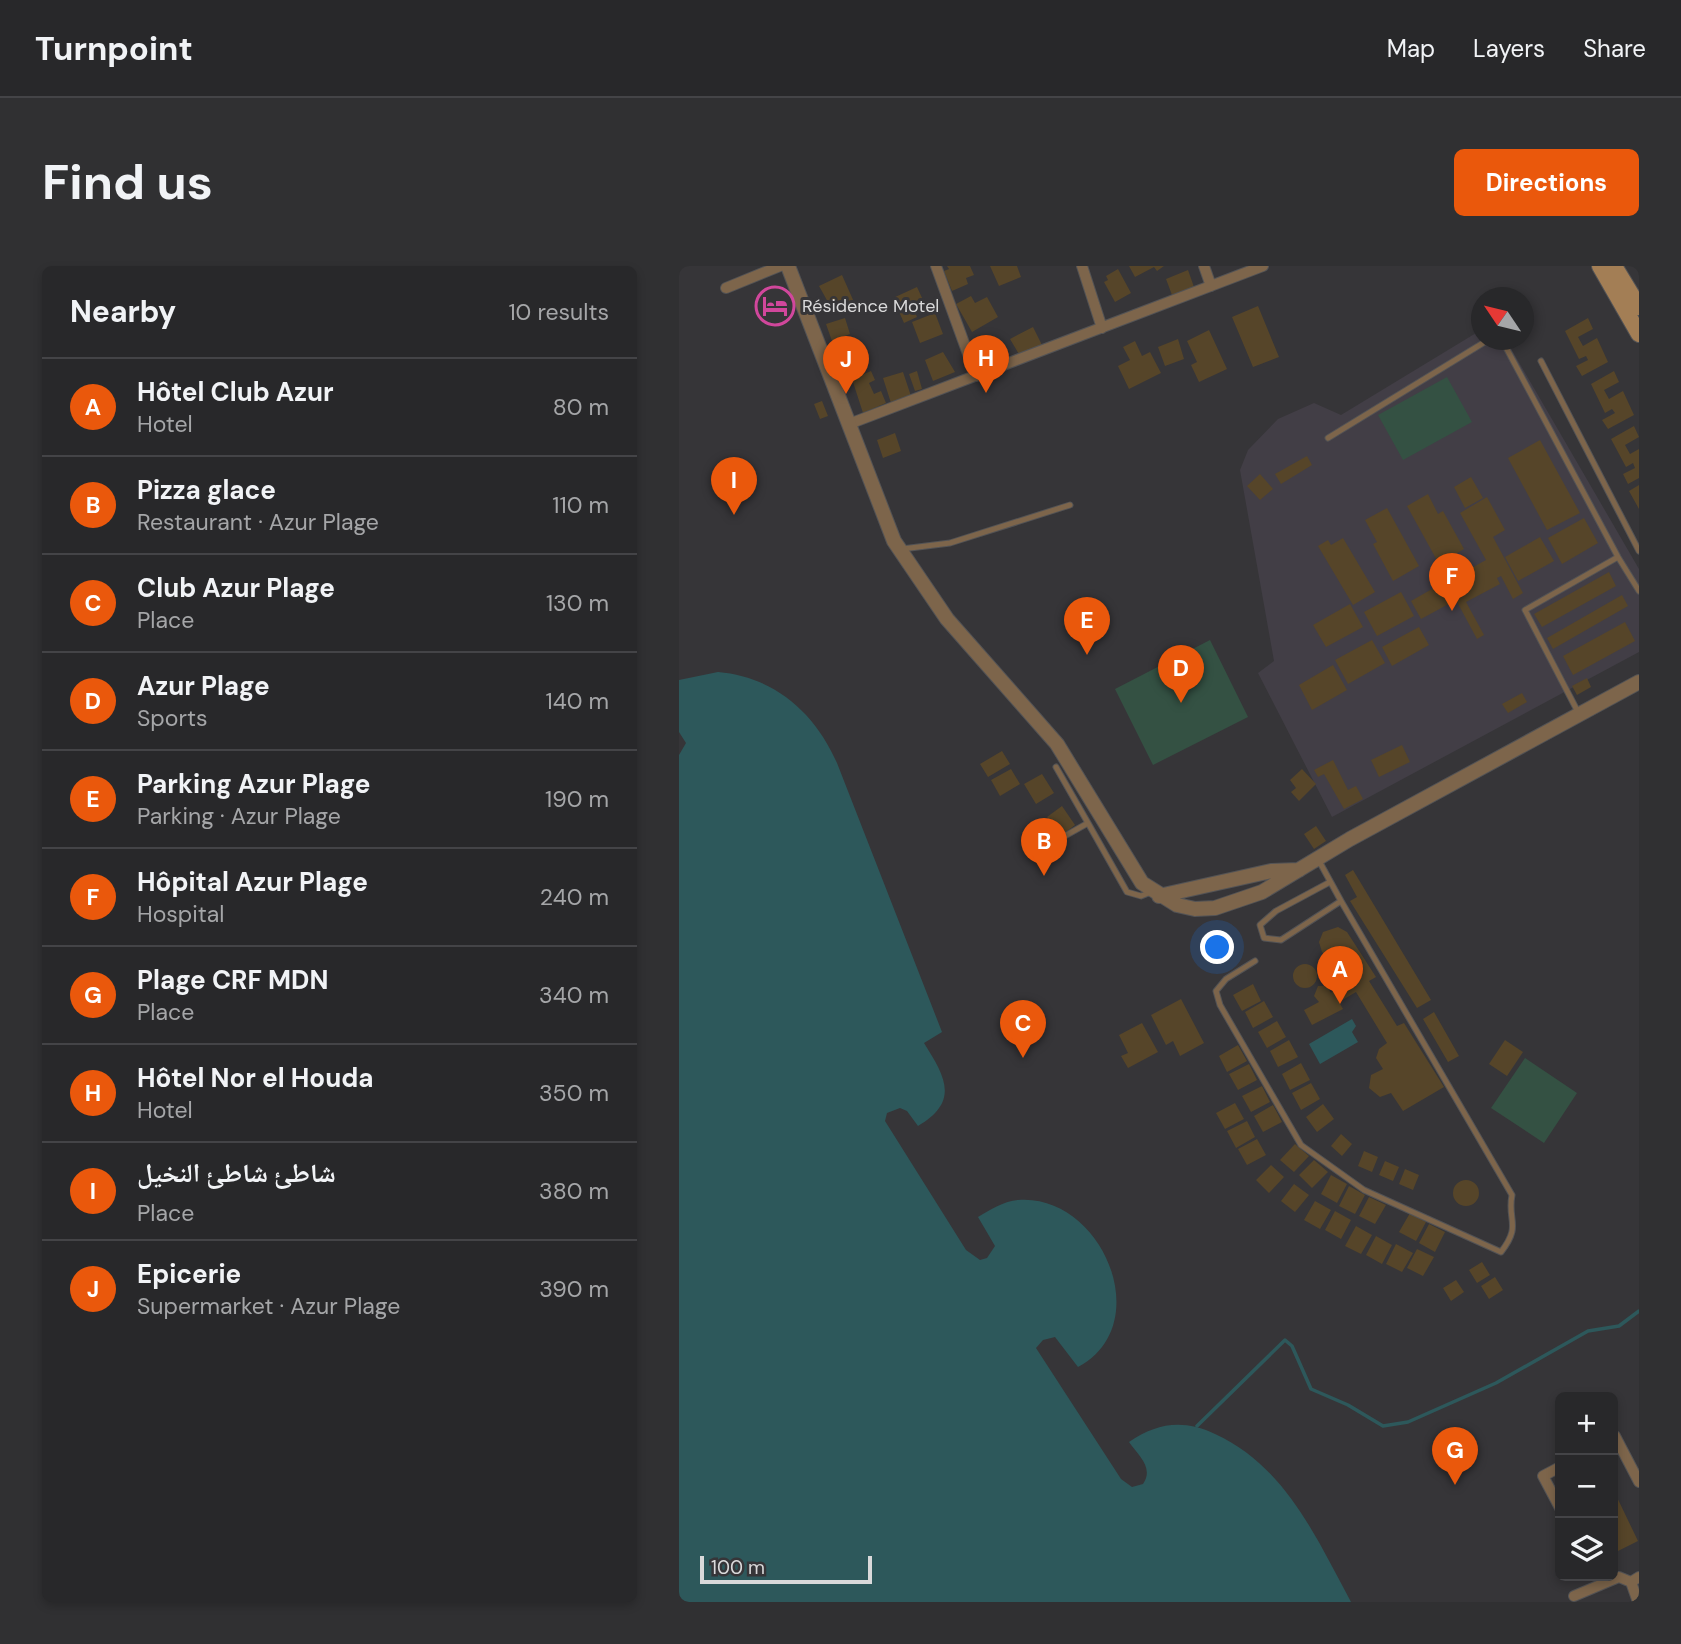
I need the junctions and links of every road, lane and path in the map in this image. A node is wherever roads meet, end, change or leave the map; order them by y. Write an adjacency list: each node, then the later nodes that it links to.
1 (780, 266): 10 (street)
2 (787, 266): 18 (street)
3 (936, 266): 17 (street)
4 (1082, 266): 12 (street)
5 (1204, 266): 9 (street)
6 (1263, 266): 9 (street)
7 (1601, 266): 13 (main road)
8 (1614, 266): 11 (main road)
9 (1211, 286): 12 (street)
10 (726, 288)
11 (1639, 307)
12 (1102, 328): 17 (street)
13 (1639, 334)
14 (1471, 350): 19 (lane)
15 (1507, 350): 23 (lane)
16 (1541, 361): 22 (lane)
17 (977, 376): 18 (street)
18 (849, 424): 21 (street)
19 (1328, 438)
20 (1070, 505): 21 (lane)
21 (899, 549): 33 (street)
22 (1639, 551)
23 (1618, 557): 24 (lane); 26 (lane)
24 (1639, 591)
25 (1639, 682): 26 (street)
26 (1579, 713): 30 (street)
27 (1056, 767): 28 (lane)
28 (1088, 823): 29 (lane); 33 (lane)
29 (1047, 846)
30 (1318, 859): 31 (street); 32 (lane)
31 (1299, 870): 33 (street); 33 (street)
32 (1331, 881): 34 (lane); 34 (lane)
33 (1155, 894)
34 (1342, 901): 35 (lane)
35 (1255, 961)
36 (1618, 1442): 38 (street)
37 (1555, 1470): 39 (street)
38 (1639, 1482)
39 (1555, 1499)
40 (1635, 1579): 43 (street)
41 (1596, 1581): 42 (street)
42 (1574, 1596)
43 (1638, 1602)

